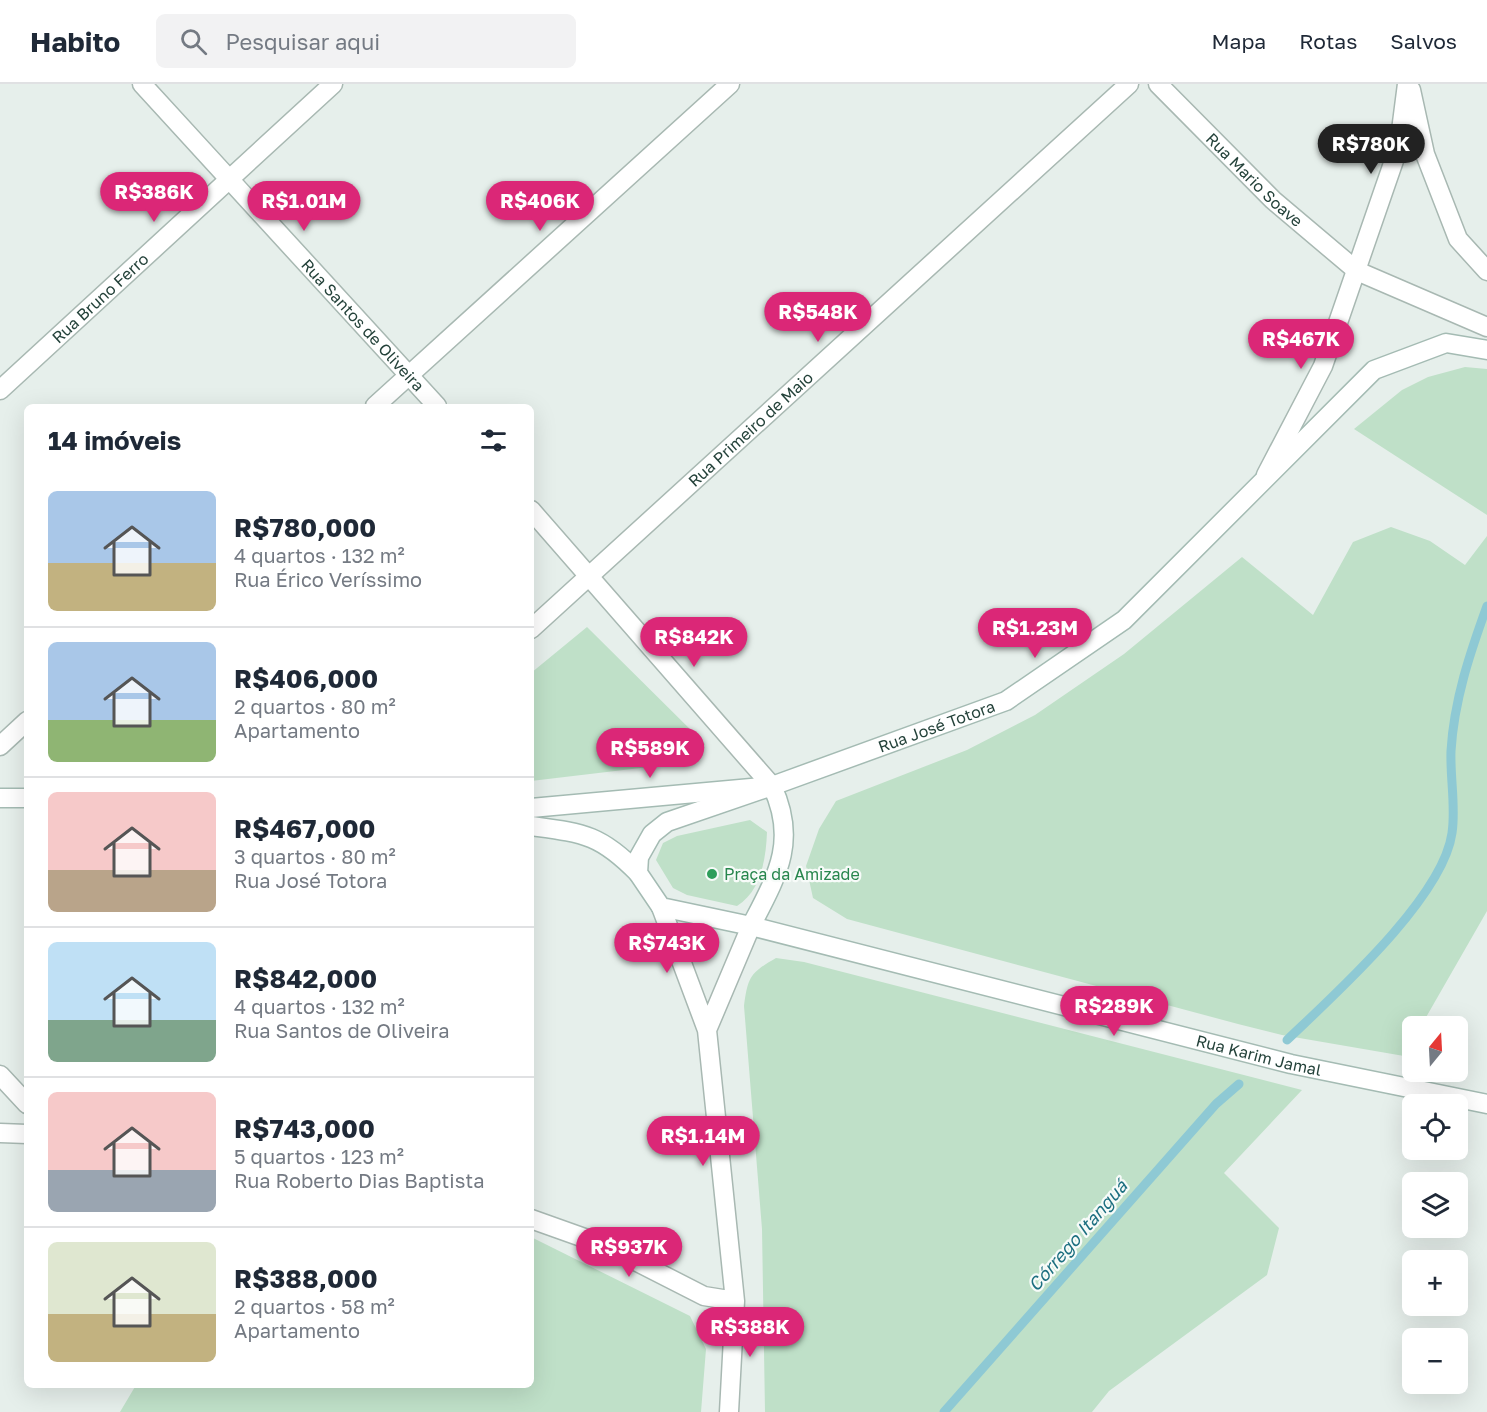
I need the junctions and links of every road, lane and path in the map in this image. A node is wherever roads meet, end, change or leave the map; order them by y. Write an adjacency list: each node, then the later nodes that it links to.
1 (142, 84): 7 (street, Rua Santos de Oliveira)
2 (333, 84): 7 (street, Rua Bruno Ferro)
3 (730, 84): 12 (street)
4 (1129, 84): 18 (street, Rua Primeiro de Maio)
5 (1158, 84): 8 (street, Rua Mario Soave)
6 (1408, 84): 8 (street, Rua José Totora); 9 (street)
7 (230, 178): 12 (street, Rua Santos de Oliveira); 13 (street, Rua Bruno Ferro)
8 (1357, 271): 10 (street, Rua Mario Soave); 16 (street, Rua José Totora)
9 (1487, 271)
10 (1487, 327)
11 (1487, 350): 16 (street, Rua José Totora)
12 (409, 376): 14 (street); 15 (street, Rua Santos de Oliveira)
13 (0, 390)
14 (377, 404)
15 (435, 404)
16 (1264, 478): 22 (street, Rua José Totora)
17 (534, 513): 18 (street)
18 (589, 574): 19 (street, Rua Primeiro de Maio); 22 (street)
19 (534, 626)
20 (24, 724): 21 (street)
21 (0, 746)
22 (772, 786): 25 (street, Rua José Totora); 27 (street); 29 (street)
23 (0, 798): 24 (street)
24 (24, 798)
25 (534, 808)
26 (534, 826): 27 (street)
27 (639, 873): 28 (street)
28 (661, 907): 29 (street); 30 (street)
29 (752, 926): 30 (street); 33 (street, Rua Karim Jamal)
30 (708, 1030): 37 (street)
31 (0, 1075): 32 (street)
32 (24, 1101)
33 (1487, 1104)
34 (0, 1133): 35 (street)
35 (24, 1134)
36 (534, 1220): 37 (street)
37 (735, 1301): 38 (street)
38 (729, 1412)

